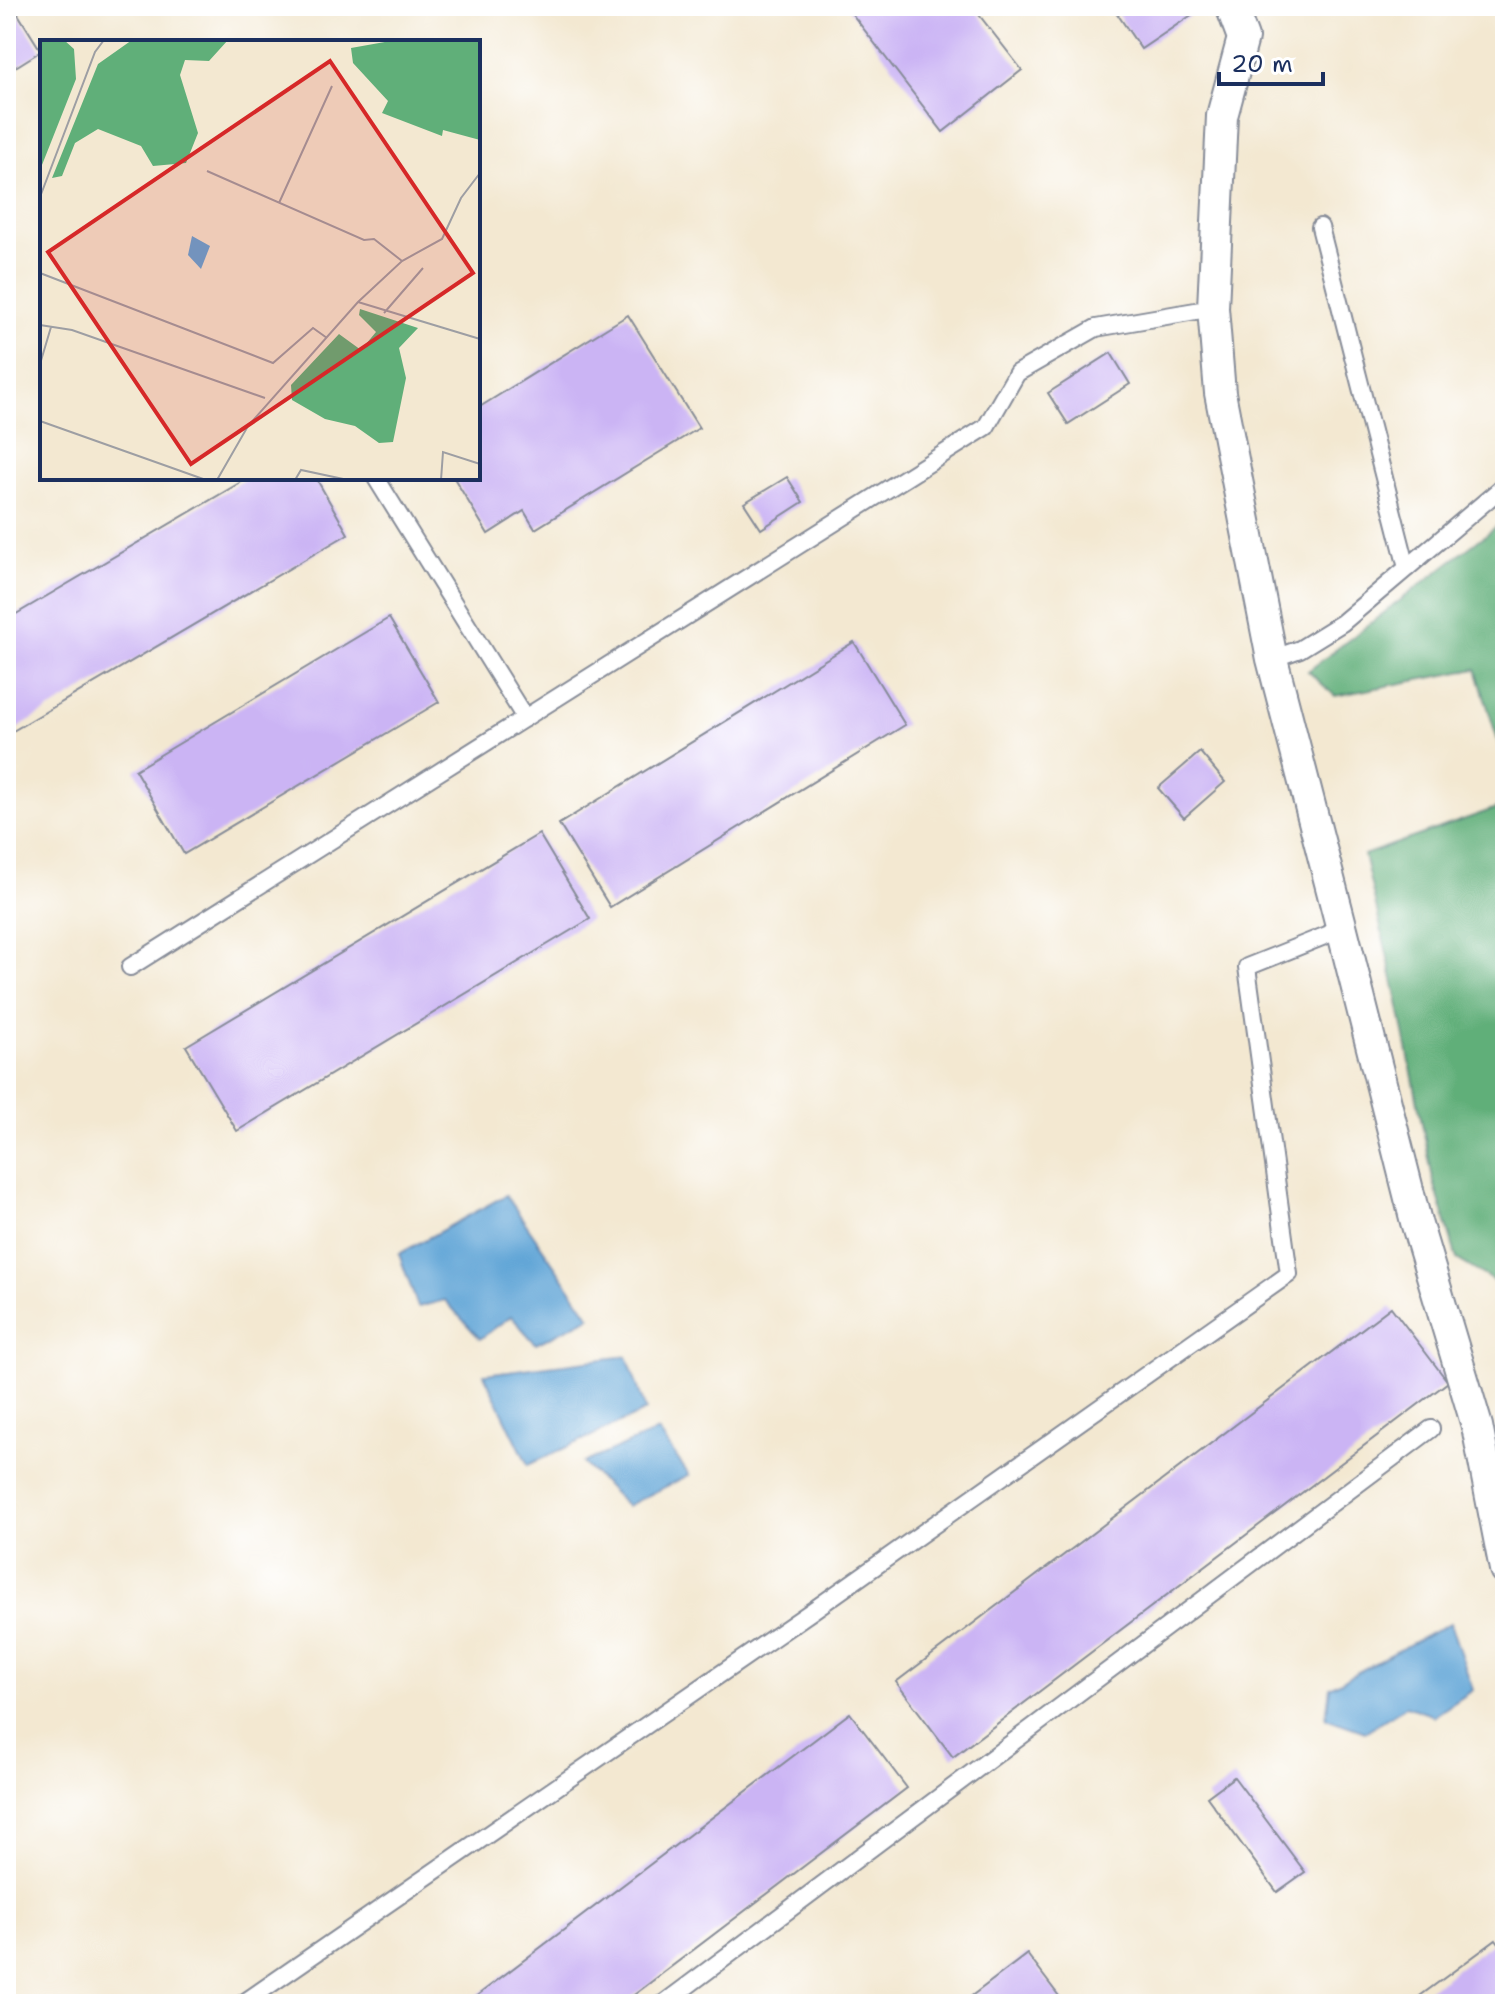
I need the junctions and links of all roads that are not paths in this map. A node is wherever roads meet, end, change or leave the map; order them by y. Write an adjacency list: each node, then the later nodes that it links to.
1 (1231, 6): 3 (street)
2 (1320, 227): 6 (lane)
3 (1213, 308): 7 (street); 8 (lane)
4 (377, 480): 8 (lane)
5 (1505, 485): 6 (lane)
6 (1407, 568): 7 (lane)
7 (1272, 659): 9 (street)
8 (525, 718): 10 (lane)
9 (1342, 929): 12 (street); 13 (lane)
10 (130, 967)
11 (1431, 1429): 14 (lane)
12 (1505, 1569)
13 (242, 2004)
14 (663, 2004)

